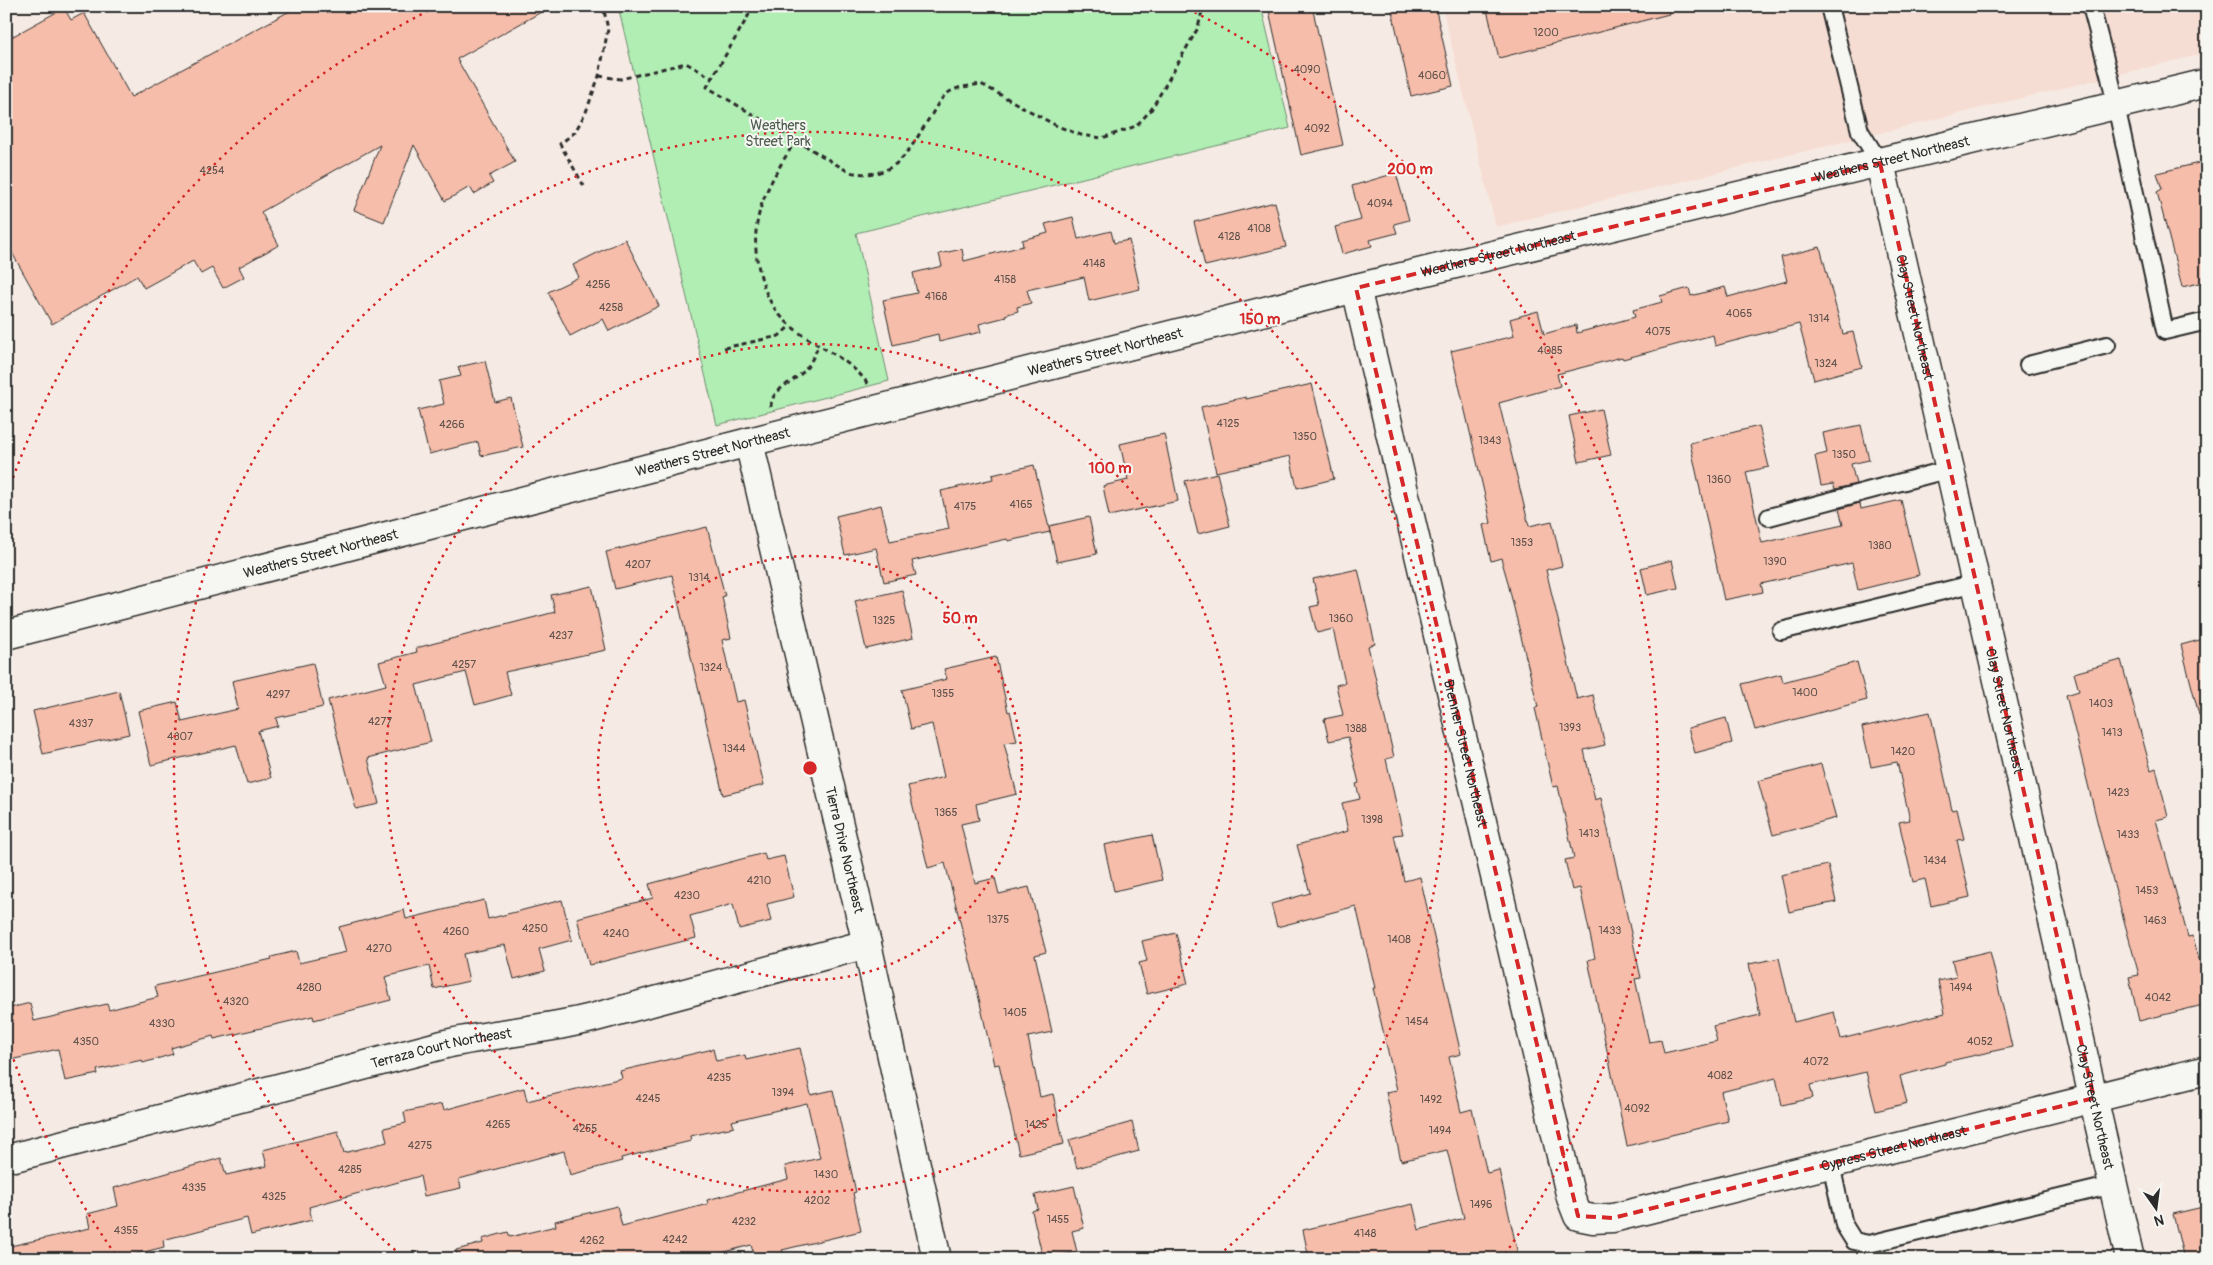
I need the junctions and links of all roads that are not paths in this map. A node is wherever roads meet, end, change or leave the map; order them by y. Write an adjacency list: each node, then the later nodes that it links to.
1 (1830, 6): 5 (lane)
2 (2091, 6): 4 (lane)
3 (2207, 83): 4 (street, Weathers Street Northeast)
4 (2116, 106): 5 (street, Weathers Street Northeast); 7 (lane)
5 (1880, 163): 6 (street, Weathers Street Northeast); 11 (street, Clay Street Northeast)
6 (1356, 288): 10 (street, Weathers Street Northeast); 22 (street, Brenner Street Northeast)
7 (2207, 321)
8 (2107, 345): 9 (lane)
9 (2028, 365)
10 (749, 442): 15 (street, Weathers Street Northeast); 16 (street, Tierra Drive Northeast)
11 (1950, 469): 12 (lane); 13 (street, Clay Street Northeast)
12 (1769, 517)
13 (1976, 583): 14 (lane); 18 (street, Clay Street Northeast)
14 (1781, 631)
15 (6, 635)
16 (868, 944): 19 (street, Terraza Court Northeast); 23 (street, Tierra Drive Northeast)
17 (2207, 1070): 18 (street, Cypress Street Northeast)
18 (2094, 1098): 20 (street, Cypress Street Northeast); 21 (street, Clay Street Northeast)
19 (15, 1156)
20 (1831, 1164): 21 (lane); 22 (street, Cypress Street Northeast)
21 (2113, 1185): 24 (street, Clay Street Northeast)
22 (1578, 1216)
23 (937, 1259)
24 (2130, 1259)

